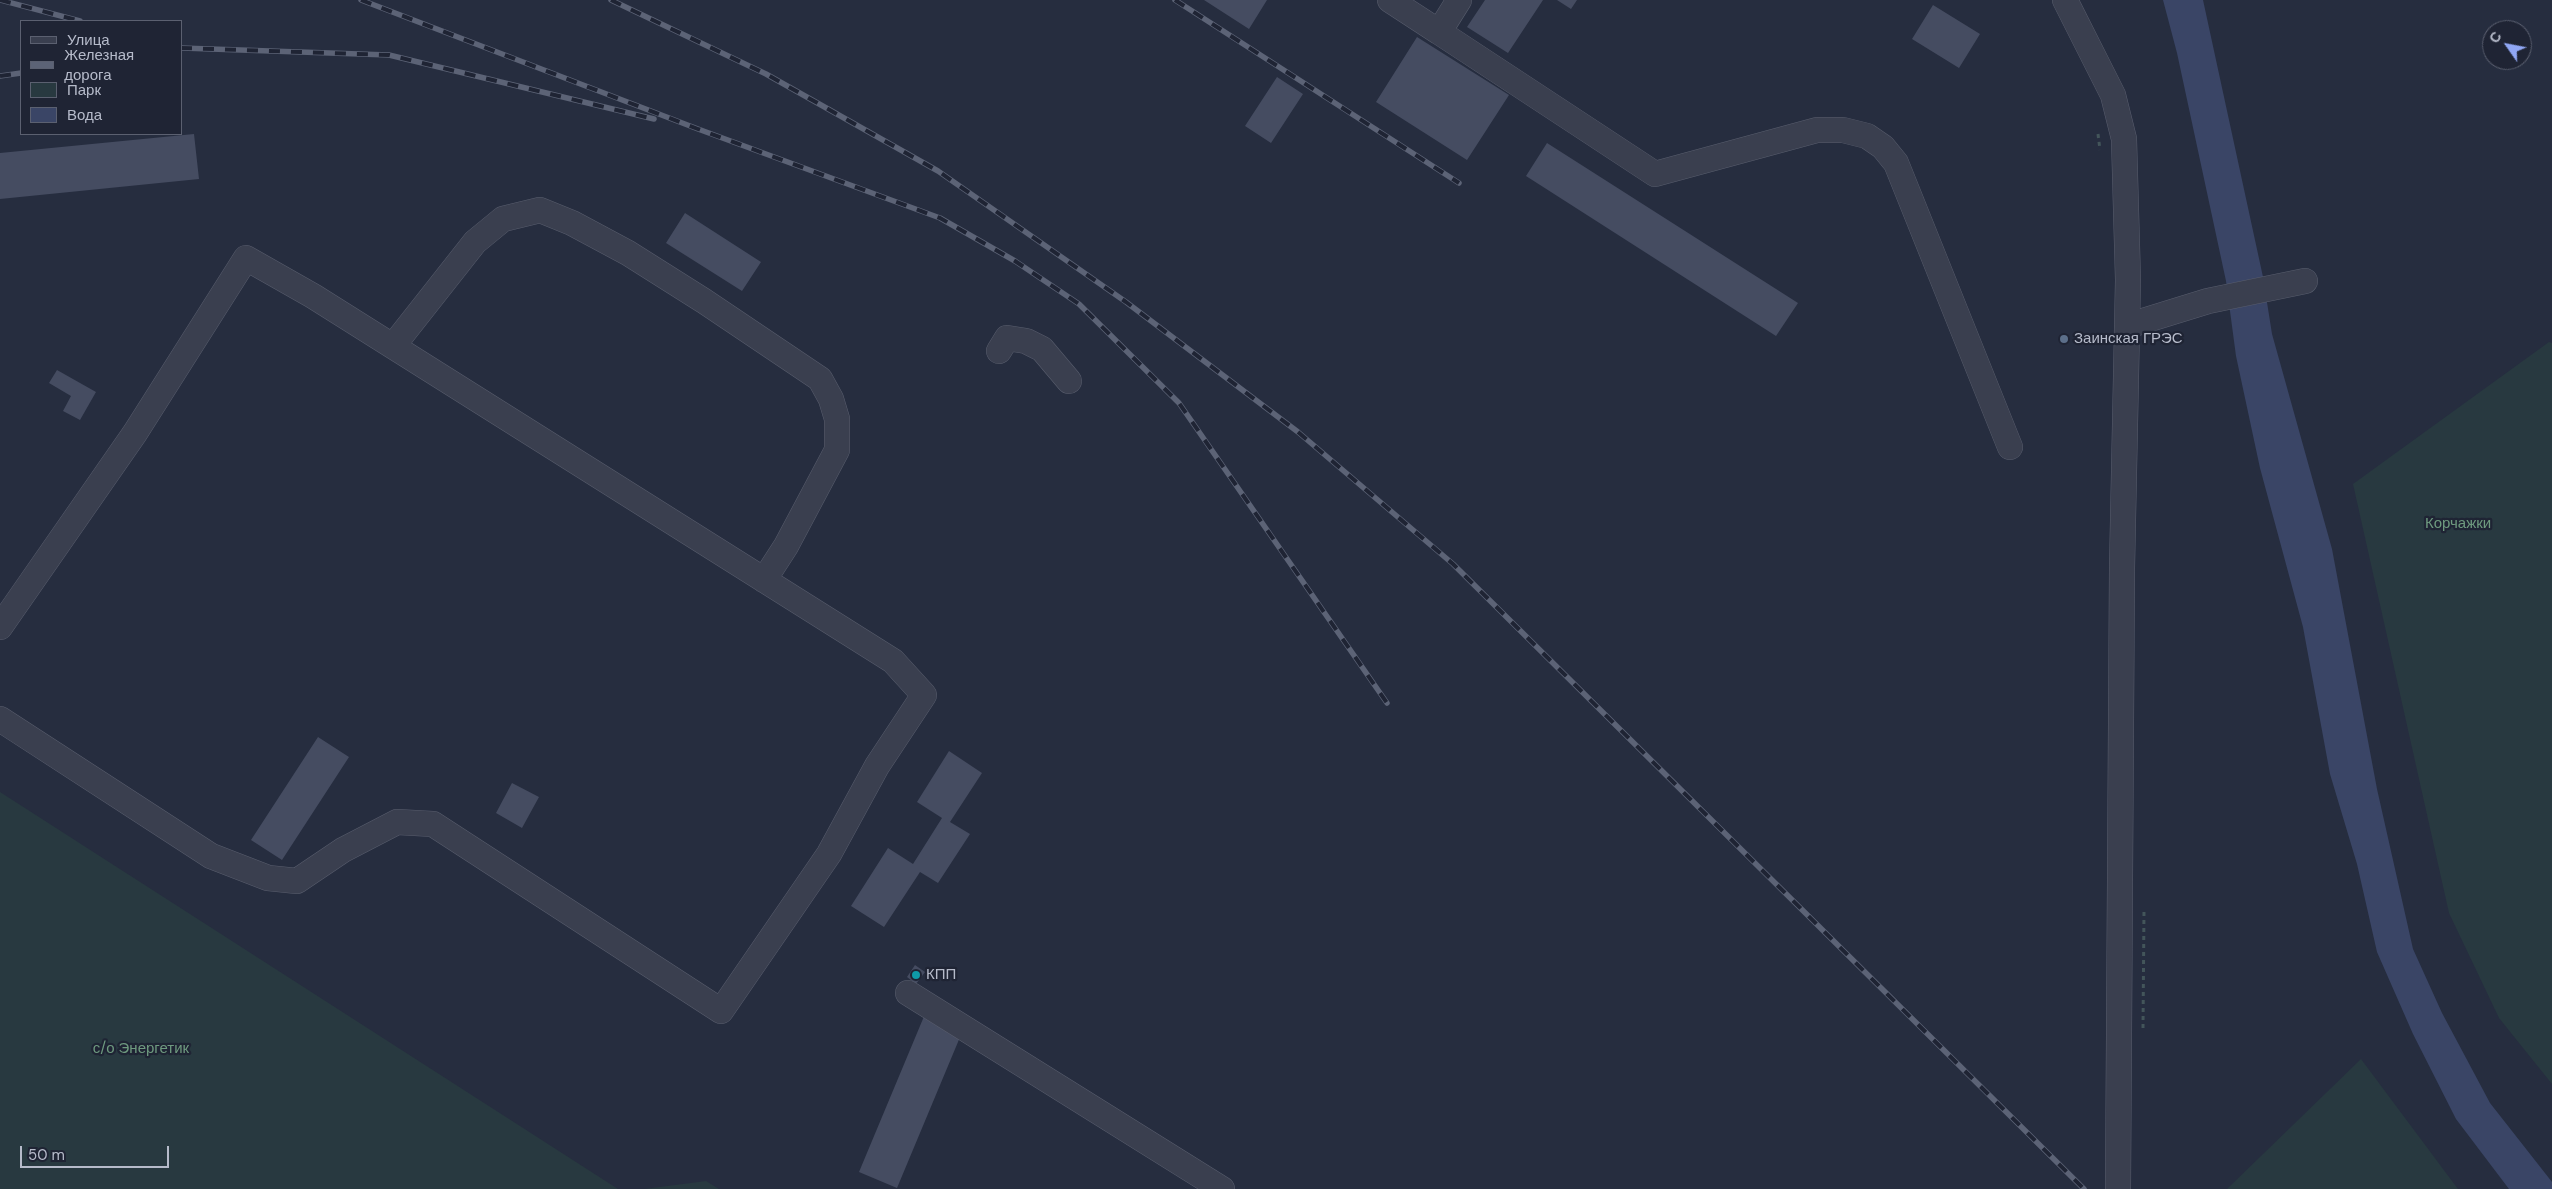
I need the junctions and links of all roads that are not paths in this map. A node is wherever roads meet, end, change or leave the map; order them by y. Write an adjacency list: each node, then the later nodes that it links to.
1 (1390, 0): 4 (street)
2 (1459, 0): 4 (street)
3 (2065, 0): 6 (street)
4 (1439, 32): 10 (street)
5 (2305, 281): 6 (street)
6 (2127, 326): 16 (street)
7 (393, 346): 11 (street); 11 (street); 12 (street)
8 (998, 351): 9 (street)
9 (1069, 381)
10 (2010, 448)
11 (764, 580): 13 (street)
12 (0, 627)
13 (0, 719)
14 (908, 992): 15 (street)
15 (1222, 1189)
16 (2118, 1189)

